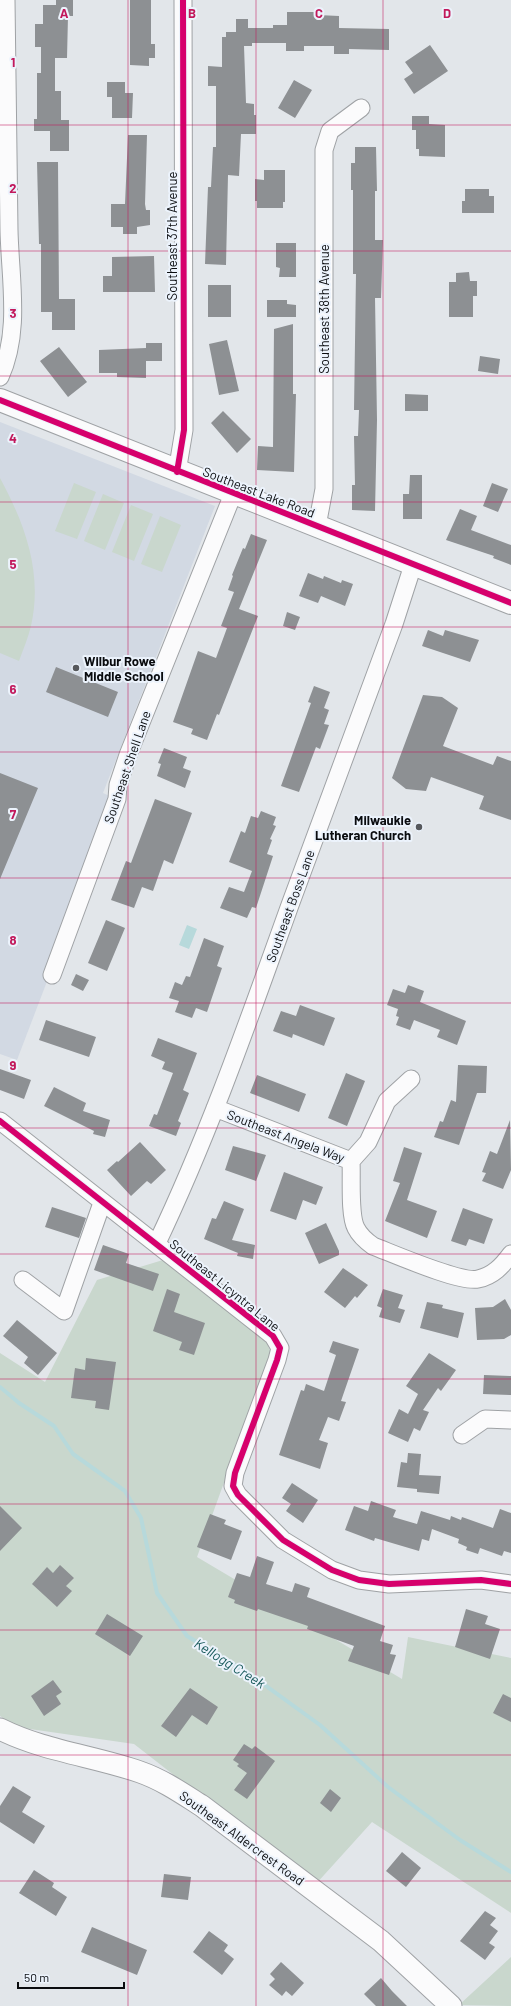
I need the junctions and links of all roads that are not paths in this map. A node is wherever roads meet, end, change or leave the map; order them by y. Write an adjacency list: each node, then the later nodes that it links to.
1 (6, 0): 4 (street)
2 (183, 0): 7 (street, Southeast 37th Avenue)
3 (361, 108): 9 (street, Southeast 38th Avenue)
4 (5, 242): 5 (street)
5 (0, 377)
6 (0, 400): 7 (main road, Southeast Lake Road)
7 (177, 472): 8 (main road, Southeast Lake Road)
8 (233, 494): 9 (main road, Southeast Lake Road); 12 (street, Southeast Shell Lane)
9 (317, 526): 10 (main road, Southeast Lake Road)
10 (414, 565): 11 (main road, Southeast Lake Road); 14 (street, Southeast Boss Lane)
11 (511, 603)
12 (52, 975)
13 (412, 1079): 16 (street)
14 (215, 1108): 16 (street, Southeast Angela Way); 18 (street, Southeast Boss Lane)
15 (0, 1121): 17 (street, Southeast Licyntra Lane)
16 (351, 1161): 19 (street, Southeast Angela Way)
17 (102, 1203): 18 (street, Southeast Licyntra Lane); 20 (street)
18 (157, 1243): 23 (street, Southeast Licyntra Lane)
19 (511, 1254)
20 (23, 1280)
21 (511, 1420): 22 (street)
22 (462, 1435)
23 (511, 1584)
24 (0, 1729): 25 (street, Southeast Aldercrest Road)
25 (451, 2006)

